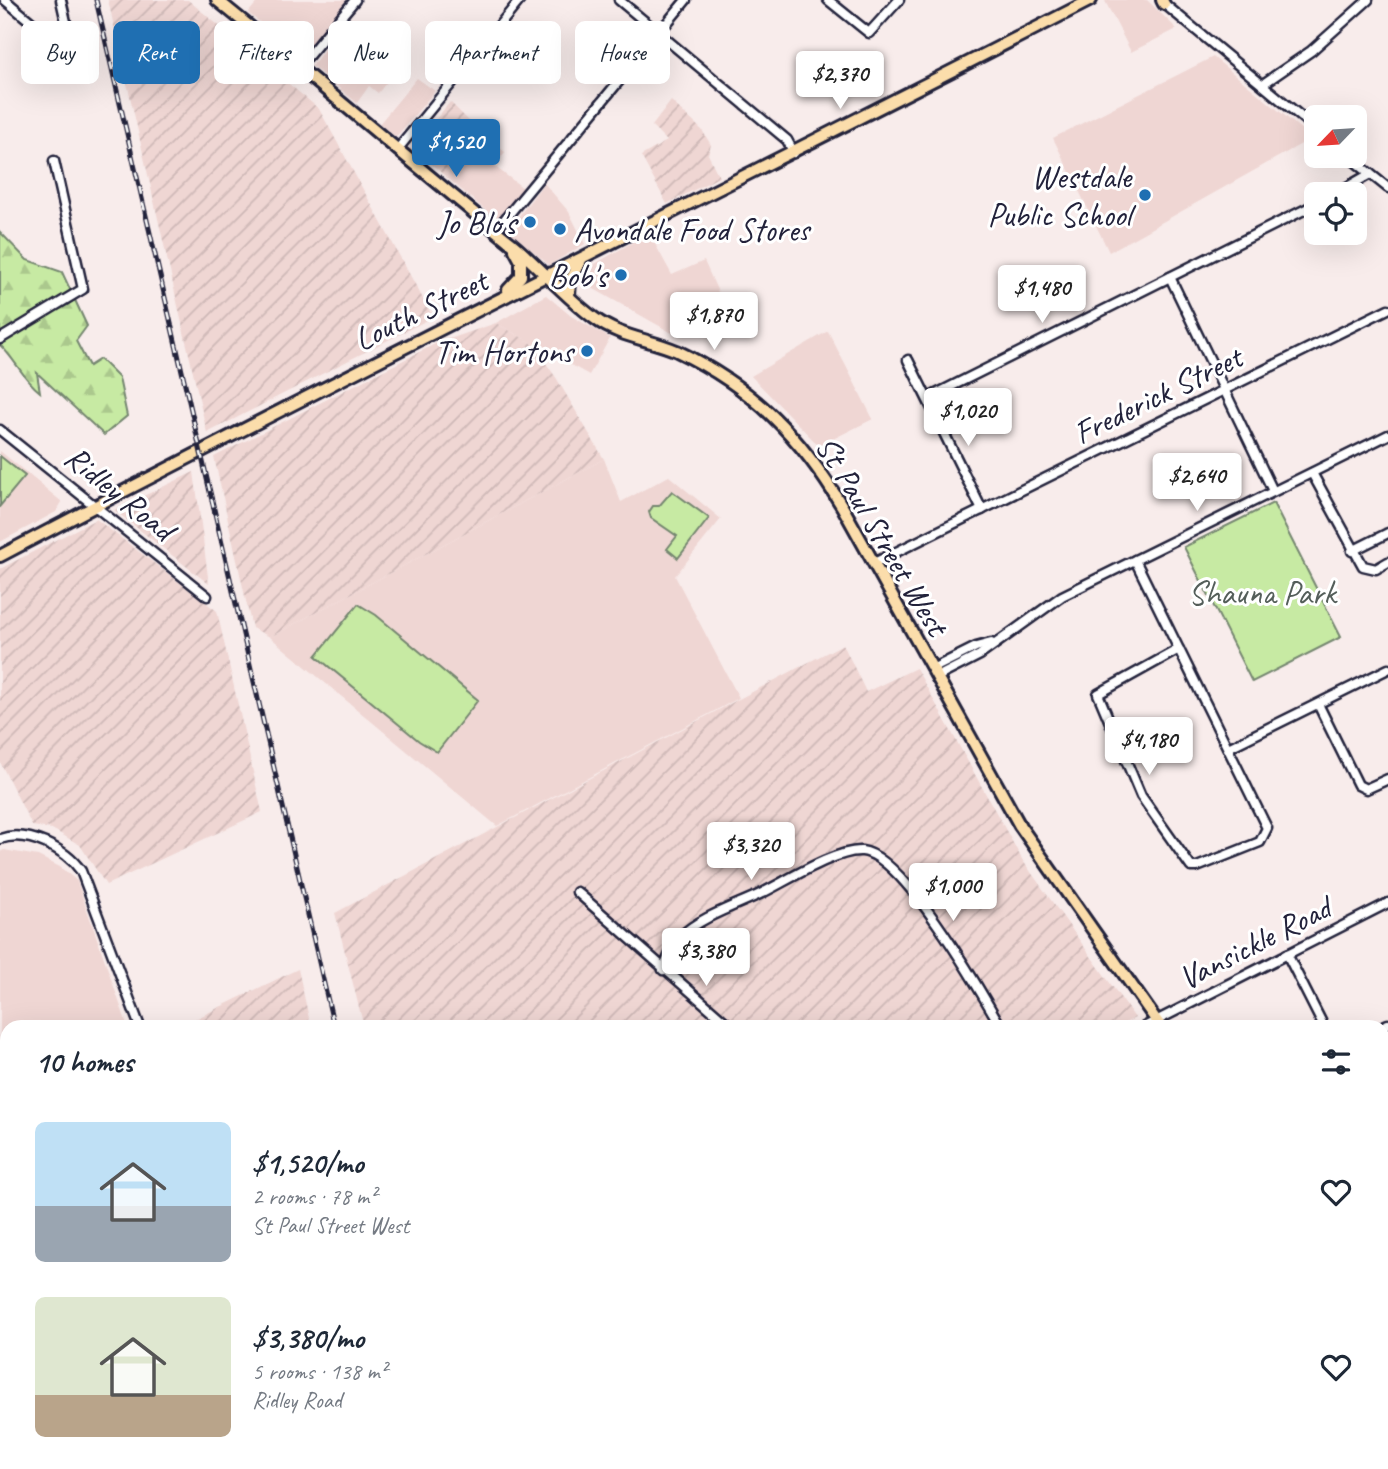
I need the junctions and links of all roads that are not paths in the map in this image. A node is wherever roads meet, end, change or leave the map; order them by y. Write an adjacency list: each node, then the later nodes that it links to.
1 (5, 0): 13 (street)
2 (61, 0): 14 (street)
3 (217, 0): 15 (main road, St Paul Street West)
4 (355, 0): 19 (street)
5 (520, 0): 24 (street)
6 (619, 0): 16 (street)
7 (686, 0): 17 (street)
8 (828, 0): 9 (street)
9 (900, 0)
10 (1091, 0): 25 (main road, Louth Street)
11 (1368, 0): 22 (street)
12 (1162, 1): 22 (street)
13 (30, 21)
14 (63, 21)
15 (243, 21)
16 (644, 21)
17 (669, 21)
18 (670, 42): 25 (street)
19 (314, 49)
20 (314, 80): 24 (main road, St Paul Street West)
21 (617, 84): 32 (street)
22 (1263, 84): 23 (street)
23 (1304, 119)
24 (397, 150): 32 (main road, St Paul Street West)
25 (794, 153): 34 (main road, Louth Street)
26 (54, 161): 40 (street)
27 (1363, 168): 28 (street)
28 (1370, 174): 29 (street); 30 (street)
29 (1356, 182)
30 (1388, 188)
31 (1304, 210): 36 (street)
32 (495, 232): 33 (main road, St Paul Street West)
33 (512, 244): 35 (main road, St Paul Street West); 38 (main road)
34 (581, 259): 35 (main road, Louth Street); 37 (main road)
35 (546, 276): 37 (main road, St Paul Street West); 38 (main road, Louth Street)
36 (1170, 277): 42 (street); 43 (street)
37 (569, 296): 55 (main road, St Paul Street West)
38 (492, 303): 48 (main road, Louth Street)
39 (1388, 309): 42 (street, Frederick Street)
40 (0, 340)
41 (908, 360): 43 (street)
42 (1225, 390): 47 (street); 49 (street, Frederick Street)
43 (928, 398): 49 (street)
44 (0, 429): 48 (street, Ridley Road)
45 (1388, 435): 46 (street)
46 (1312, 473): 47 (street); 51 (street)
47 (1273, 491): 53 (street)
48 (95, 506): 52 (main road, Louth Street); 56 (street, Ridley Road)
49 (982, 510): 55 (street, Frederick Street)
50 (1388, 533): 51 (street)
51 (1352, 551): 54 (street)
52 (0, 556)
53 (1135, 560): 57 (street); 59 (street)
54 (1388, 562)
55 (874, 563): 59 (main road, St Paul Street West)
56 (207, 596)
57 (1179, 649): 61 (street); 61 (street)
58 (1388, 669): 60 (street)
59 (934, 673): 71 (main road, St Paul Street West)
60 (1318, 704): 61 (street); 62 (street)
61 (1228, 748)
62 (1388, 779)
63 (0, 839): 68 (street)
64 (577, 892): 67 (street)
65 (1388, 903): 66 (street, Vansickle Road)
66 (1287, 954): 72 (street, Vansickle Road); 73 (street)
67 (663, 970): 69 (street); 70 (street)
68 (137, 1020)
69 (723, 1020)
70 (997, 1020)
71 (1156, 1020)
72 (1166, 1020)
73 (1320, 1020)

